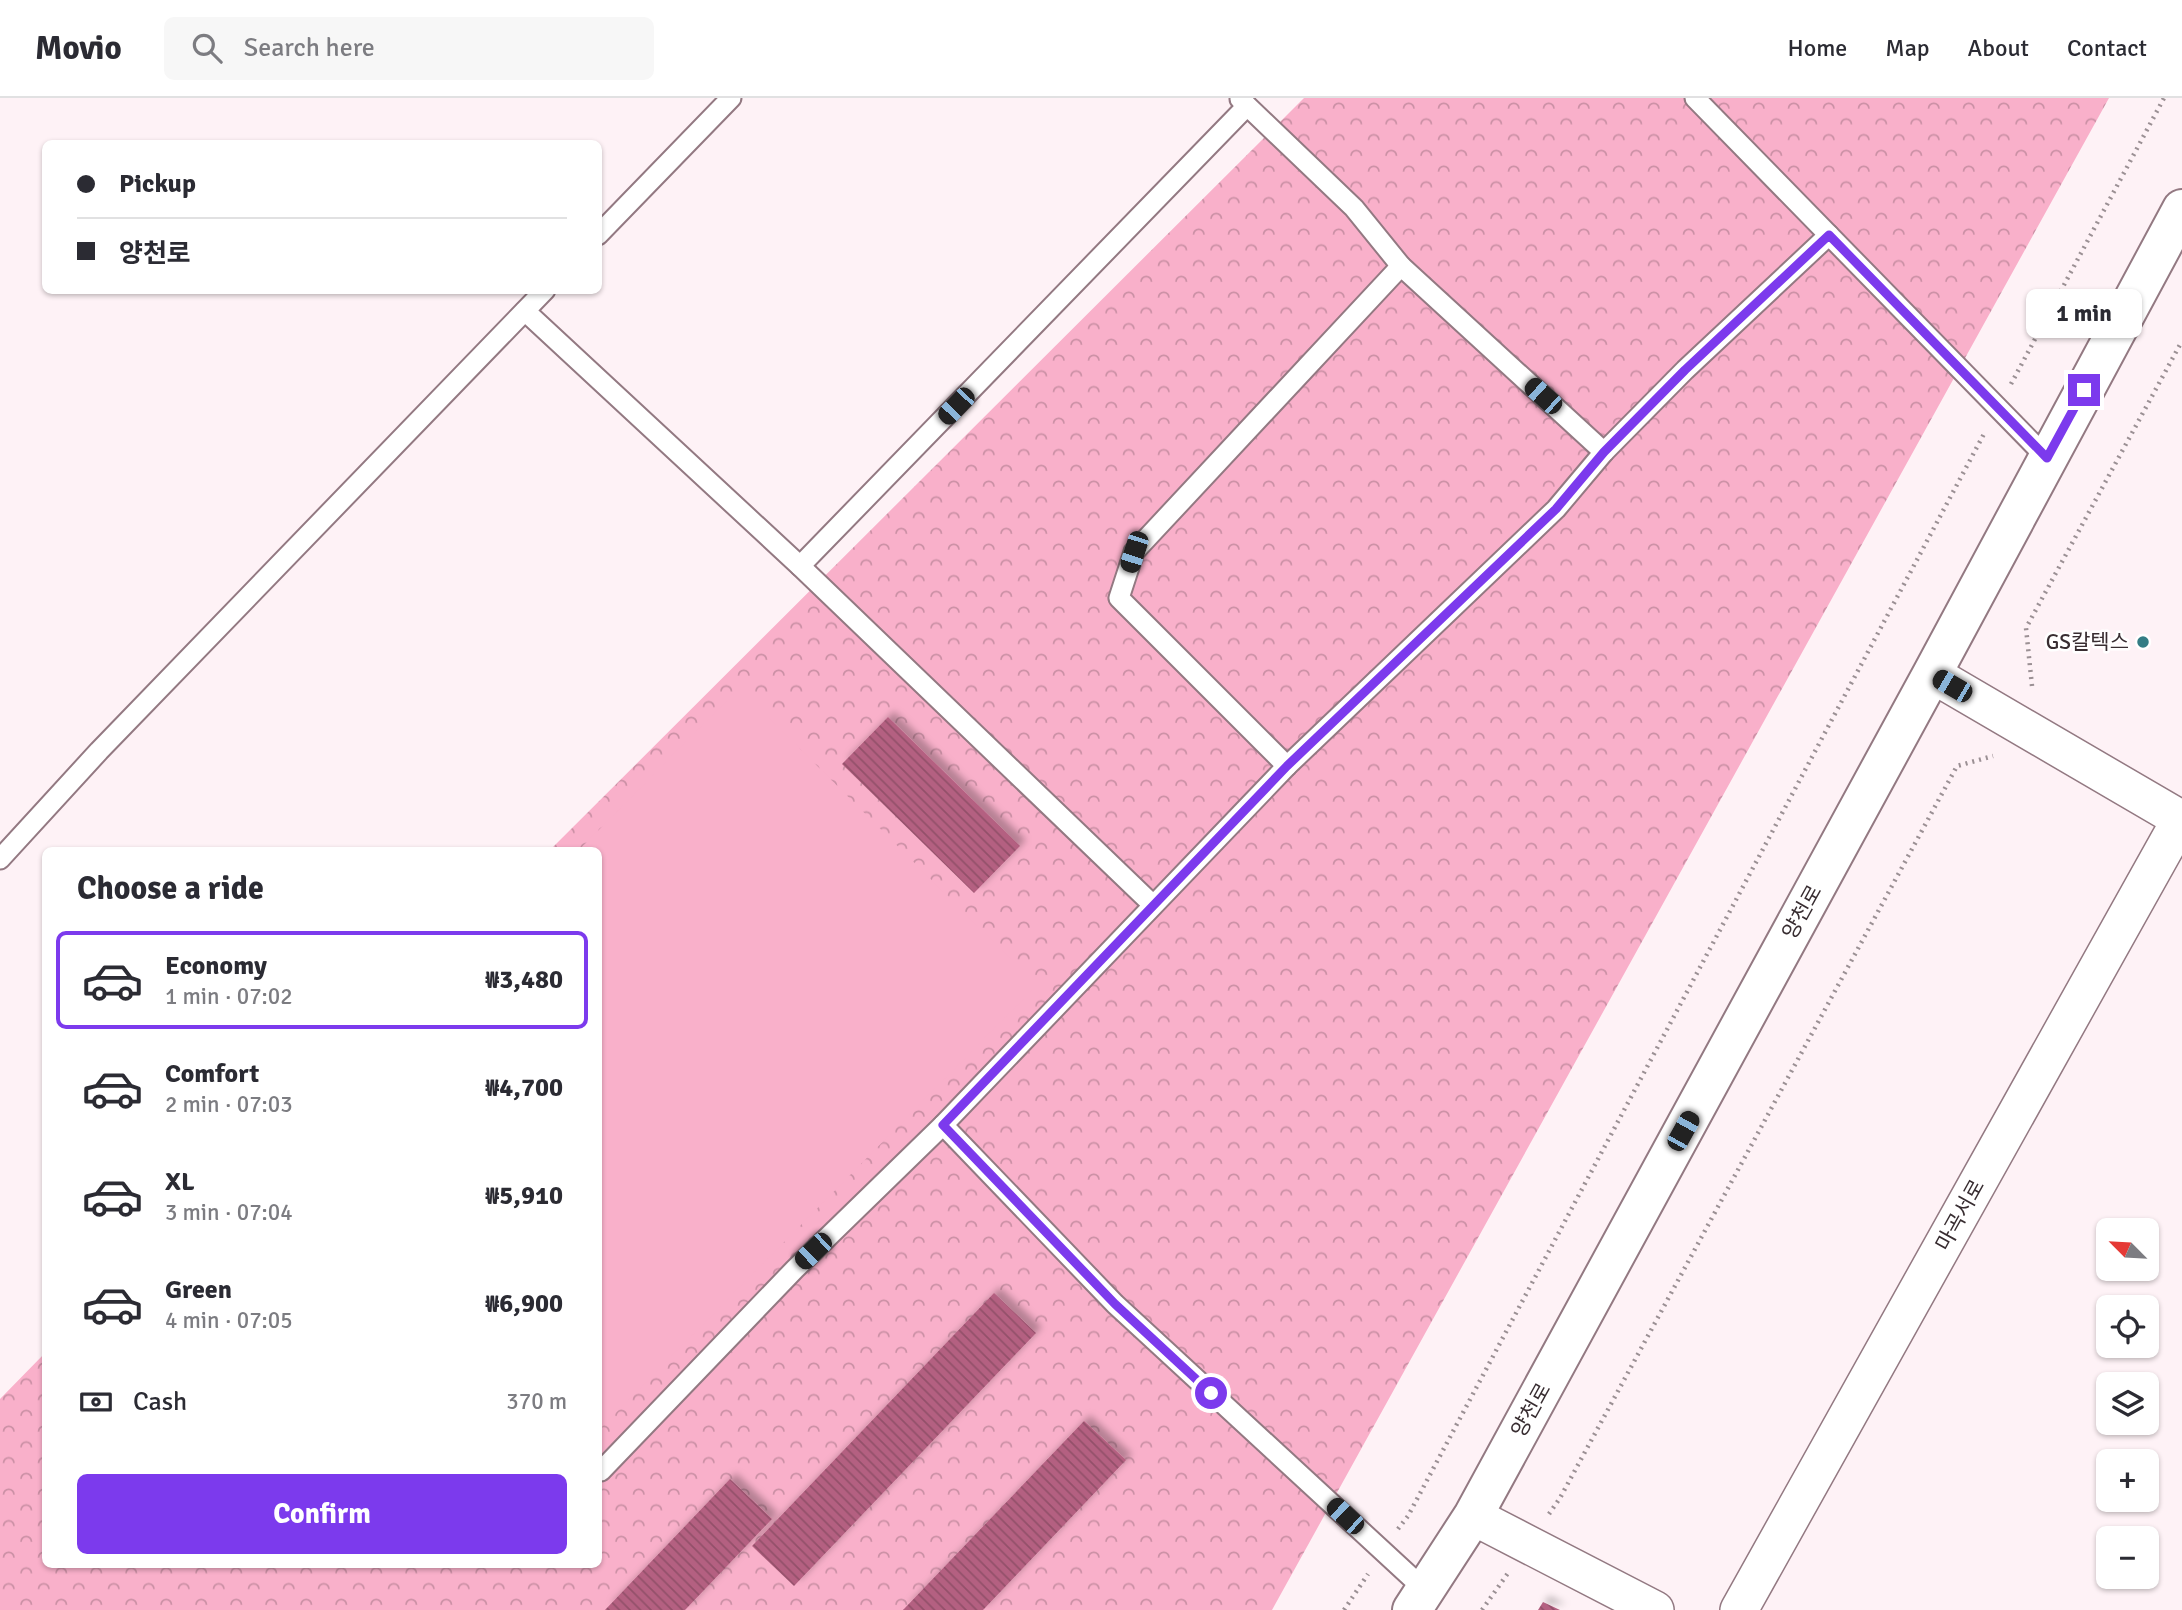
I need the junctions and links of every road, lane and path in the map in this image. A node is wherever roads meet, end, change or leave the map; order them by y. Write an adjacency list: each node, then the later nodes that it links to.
1 (731, 98): 6 (lane)
2 (1695, 98): 7 (lane)
3 (2164, 98): 12 (path)
4 (1243, 102): 8 (lane); 15 (lane)
5 (2182, 209): 14 (main road, 양천로)
6 (602, 231)
7 (1829, 235): 12 (lane); 13 (lane)
8 (1401, 265): 13 (lane); 19 (lane)
9 (541, 294): 10 (lane)
10 (525, 311): 15 (lane); 21 (lane)
11 (2182, 341): 17 (path)
12 (1998, 408): 14 (lane); 27 (path)
13 (1604, 452): 19 (lane)
14 (2047, 458): 16 (main road, 양천로)
15 (800, 566): 22 (lane)
16 (1932, 674): 20 (street, 마곡서로); 25 (main road, 양천로)
17 (2032, 686)
18 (1993, 756): 26 (path)
19 (1287, 766): 22 (lane)
20 (2181, 819): 32 (street, 마곡서로)
21 (0, 859)
22 (1153, 905): 23 (lane)
23 (943, 1125): 24 (lane); 27 (lane)
24 (602, 1470)
25 (1473, 1516): 26 (street); 28 (main road, 양천로)
26 (1528, 1544): 30 (path); 31 (street)
27 (1383, 1552): 28 (lane); 29 (path)
28 (1418, 1600)
29 (1344, 1610)
30 (1482, 1610)
31 (1654, 1610)
32 (1740, 1610)

